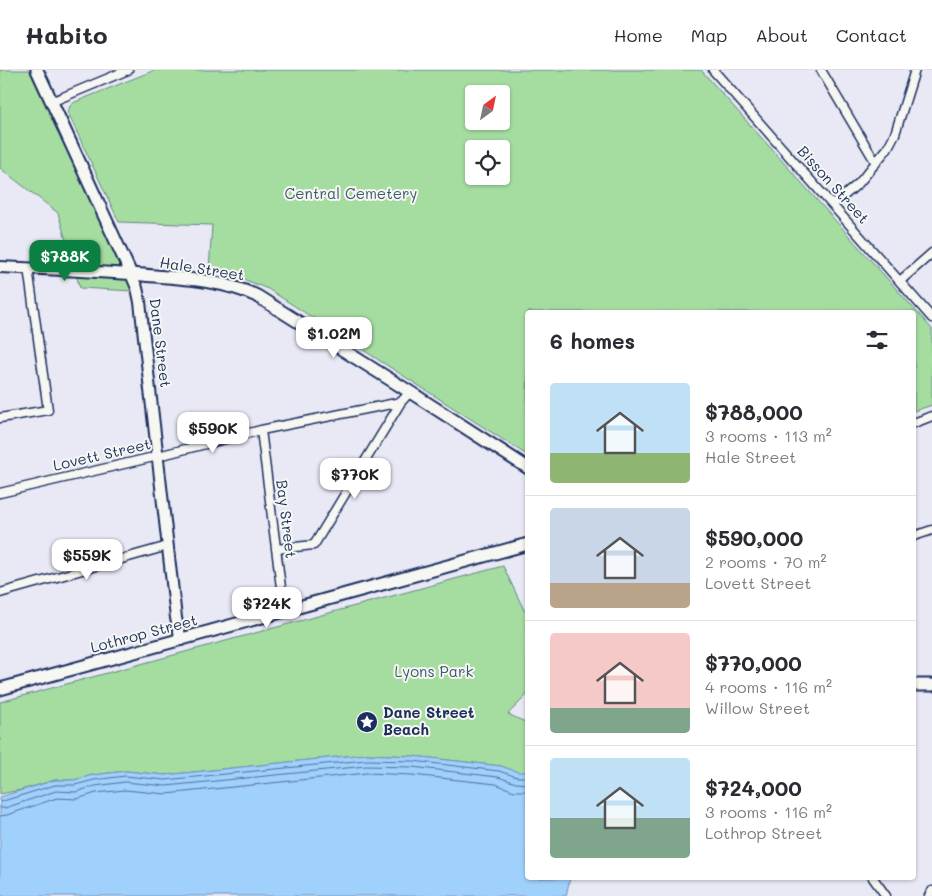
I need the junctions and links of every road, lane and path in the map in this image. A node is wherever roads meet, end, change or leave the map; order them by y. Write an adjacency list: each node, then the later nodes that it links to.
1 (37, 70): 6 (main road, Dane Street)
2 (128, 70): 6 (street)
3 (713, 70): 8 (street, Bisson Street)
4 (821, 70): 7 (street)
5 (915, 70): 7 (street)
6 (51, 102): 12 (main road, Dane Street)
7 (876, 162): 8 (street)
8 (833, 205): 13 (street, Bisson Street)
9 (932, 253): 13 (street)
10 (0, 268): 11 (street, Hale Street)
11 (28, 268): 12 (street, Hale Street); 18 (street)
12 (131, 274): 15 (main road, Hale Street); 21 (street, Dane Street)
13 (900, 281): 14 (street, Bisson Street)
14 (932, 318)
15 (410, 392): 16 (street); 22 (main road, Hale Street)
16 (401, 402): 20 (street, Lovett Street); 28 (street)
17 (932, 416): 19 (street)
18 (0, 418)
19 (916, 422)
20 (262, 430): 21 (street, Lovett Street); 28 (street, Bay Street)
21 (158, 456): 23 (street, Lovett Street); 27 (street, Dane Street)
22 (525, 466)
23 (0, 493)
24 (932, 530): 25 (street)
25 (916, 535)
26 (525, 545): 30 (main road, Lothrop Street)
27 (168, 546): 29 (street); 31 (street, Dane Street)
28 (276, 549): 30 (street, Bay Street)
29 (0, 593)
30 (284, 611): 31 (main road, Lothrop Street)
31 (181, 640): 34 (main road, Lothrop Street)
32 (916, 684): 33 (main road)
33 (932, 685)
34 (0, 689)
35 (874, 880): 37 (street)
36 (932, 891): 38 (street)
37 (886, 896)
38 (929, 896)

